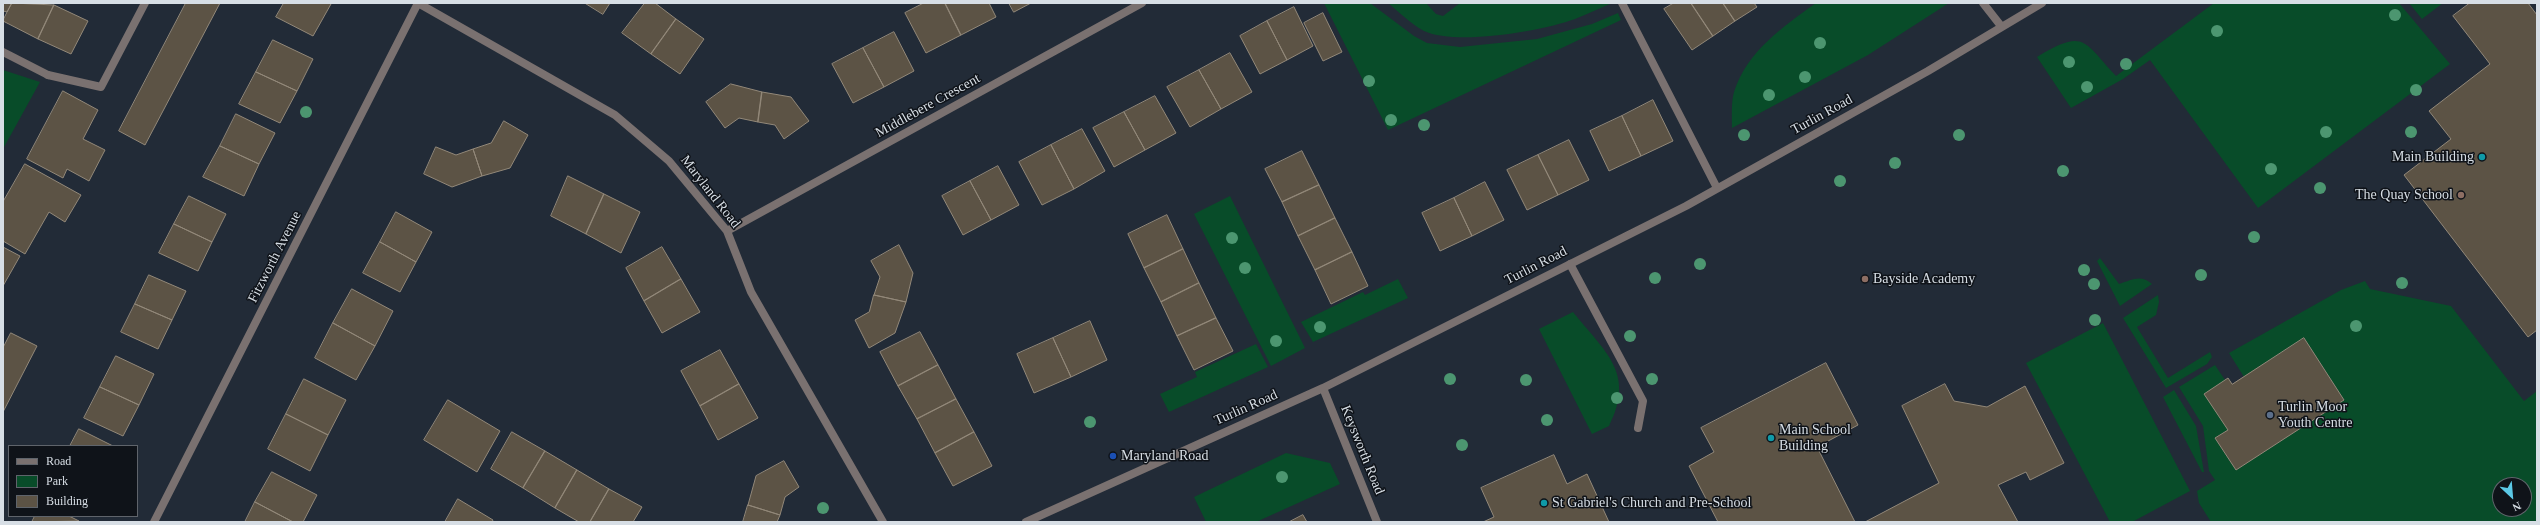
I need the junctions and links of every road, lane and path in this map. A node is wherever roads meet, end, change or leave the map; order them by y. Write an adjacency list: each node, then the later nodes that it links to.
1 (145, 3): 8 (street)
2 (418, 3): 10 (street, Maryland Road); 14 (street, Fitzworth Avenue)
3 (1142, 3): 10 (street, Middlebere Crescent)
4 (1622, 3): 9 (street)
5 (1983, 3): 7 (street)
6 (2042, 3): 7 (street, Turlin Road)
7 (2001, 26): 9 (street, Turlin Road)
8 (3, 52)
9 (1717, 188): 11 (street, Turlin Road)
10 (728, 231): 15 (street, Maryland Road)
11 (1570, 264): 12 (street, Turlin Road); 13 (street)
12 (1323, 388): 16 (street, Turlin Road); 17 (street, Keysworth Road)
13 (1638, 428)
14 (154, 522)
15 (882, 522)
16 (1026, 522)
17 (1377, 522)

